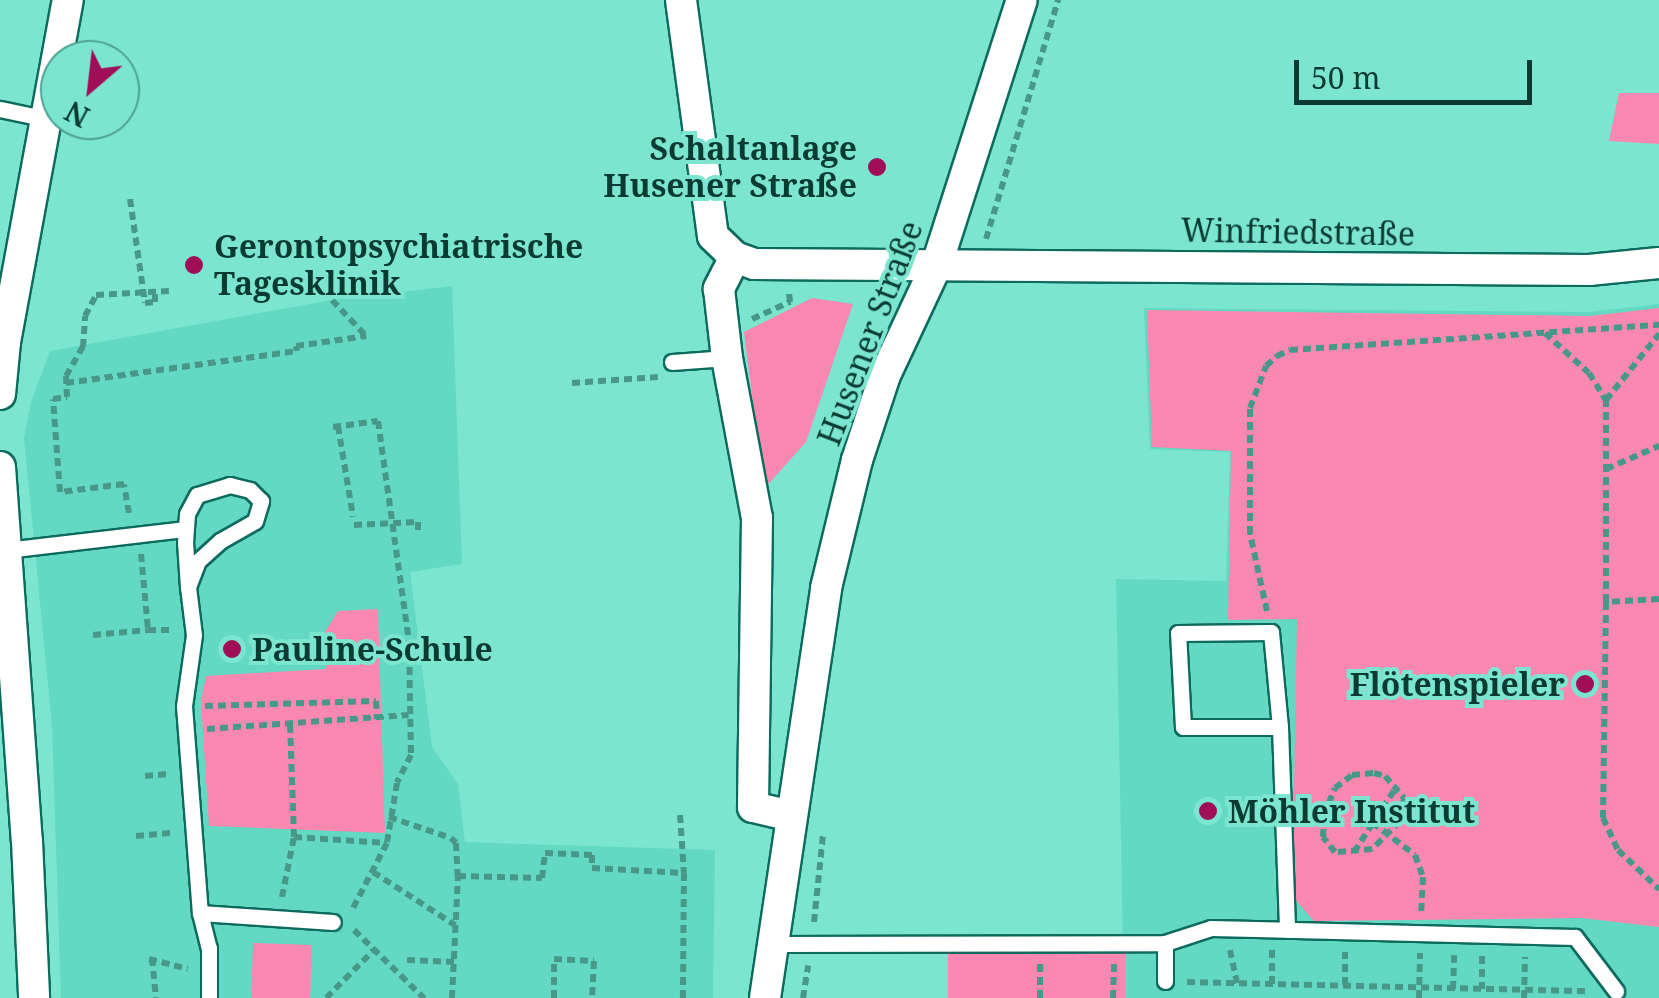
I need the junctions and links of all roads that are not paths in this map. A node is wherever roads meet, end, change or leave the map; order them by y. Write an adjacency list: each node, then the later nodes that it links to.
1 (68, 0): 4 (street)
2 (681, 0): 8 (street)
3 (1022, 0): 10 (street, Husener Straße)
4 (61, 40)
5 (0, 109): 6 (lane)
6 (40, 117)
7 (44, 140): 13 (street)
8 (735, 257): 10 (street, Winfriedstraße); 11 (street)
9 (1659, 263): 10 (street, Winfriedstraße)
10 (949, 264): 19 (street, Husener Straße)
11 (725, 345): 12 (lane); 19 (street)
12 (671, 369)
13 (0, 394)
14 (0, 467): 16 (street)
15 (186, 529): 16 (lane); 17 (lane); 17 (lane)
16 (6, 550): 27 (street)
17 (188, 587): 20 (lane)
18 (1280, 727): 18 (lane); 22 (lane)
19 (791, 816): 24 (street, Husener Straße)
20 (200, 913): 21 (lane); 28 (lane)
21 (334, 922)
22 (1280, 929): 23 (lane); 26 (lane)
23 (1165, 943): 24 (lane); 25 (lane)
24 (773, 944): 29 (street, Husener Straße)
25 (1165, 981)
26 (1616, 991)
27 (34, 998)
28 (209, 998)
29 (764, 998)

